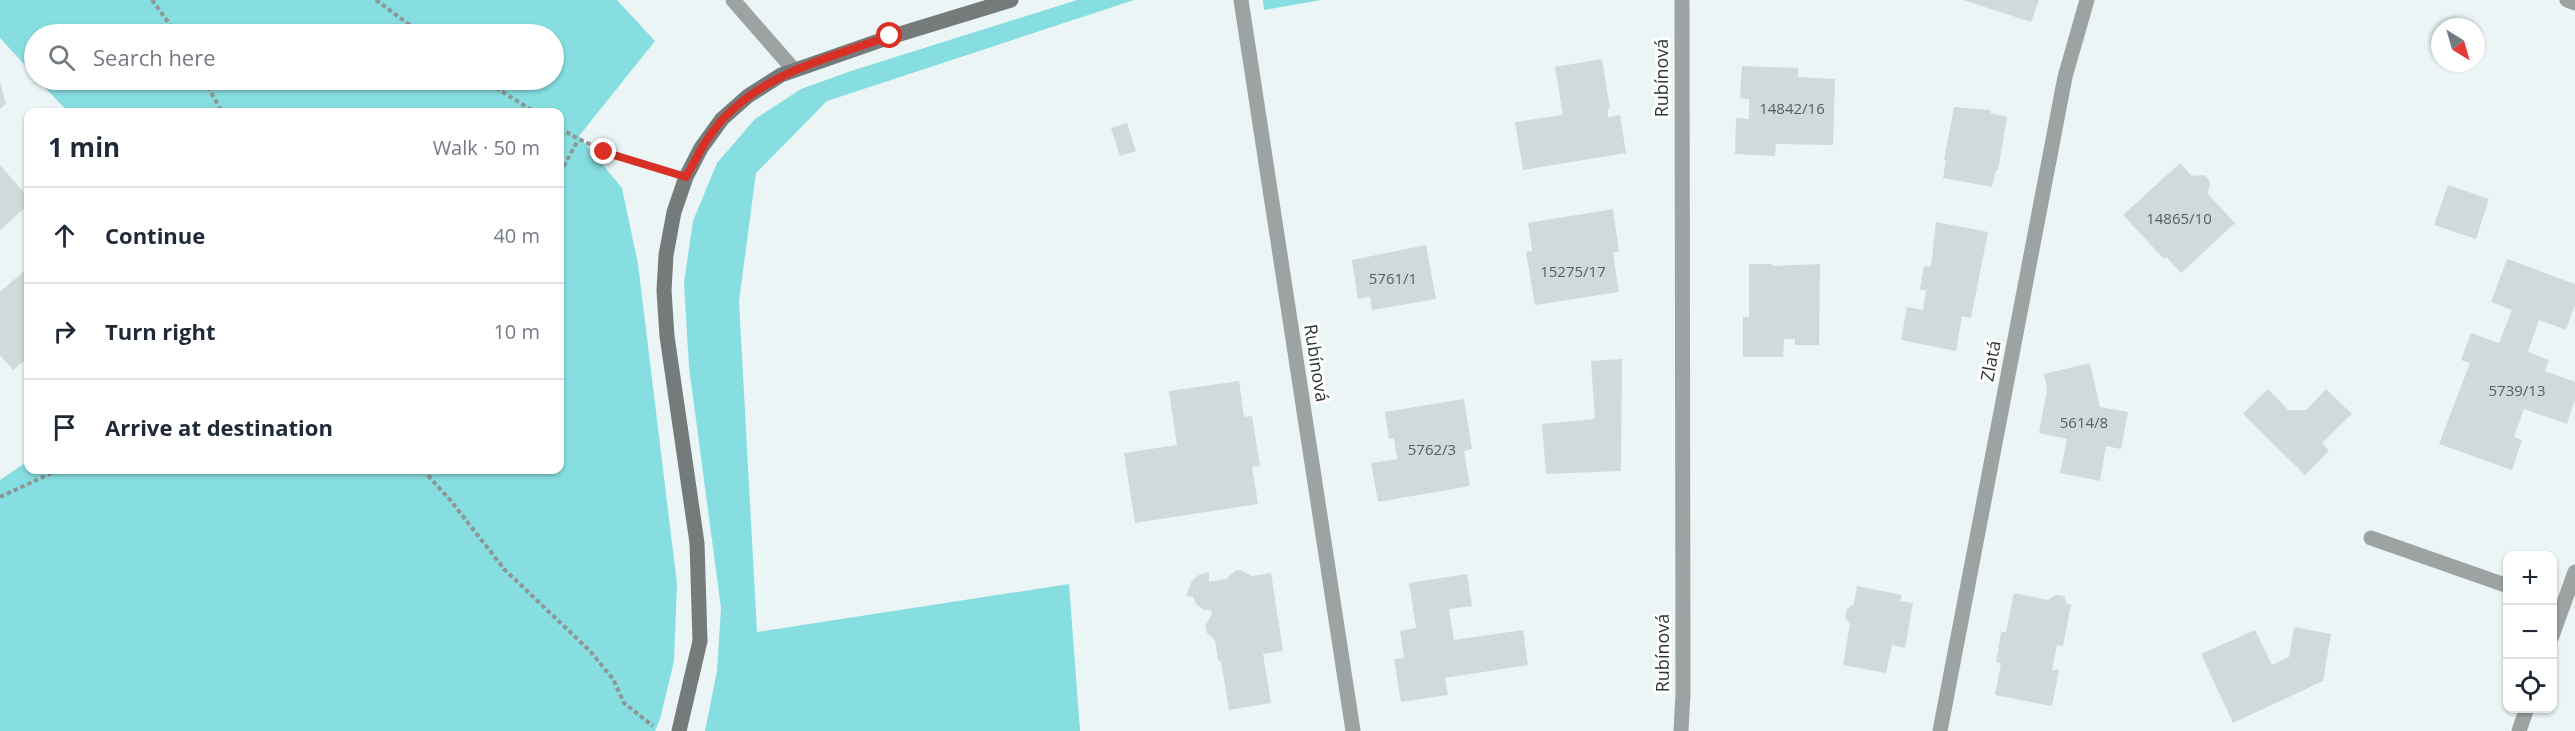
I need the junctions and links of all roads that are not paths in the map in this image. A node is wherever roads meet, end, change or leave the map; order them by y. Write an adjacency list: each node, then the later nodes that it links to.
1 (733, 0): 8 (street)
2 (1011, 0): 8 (street)
3 (1241, 0): 15 (street, Rubínová)
4 (1682, 0): 16 (street, Rubínová)
5 (2087, 0): 17 (street, Zlatá)
6 (2567, 0): 7 (street)
7 (2575, 3)
8 (794, 70): 14 (street)
9 (2371, 538): 11 (street)
10 (2575, 572): 12 (street)
11 (2503, 584)
12 (2558, 603)
13 (2525, 713): 18 (street)
14 (679, 731)
15 (1353, 731)
16 (1681, 731)
17 (1940, 731)
18 (2519, 731)

